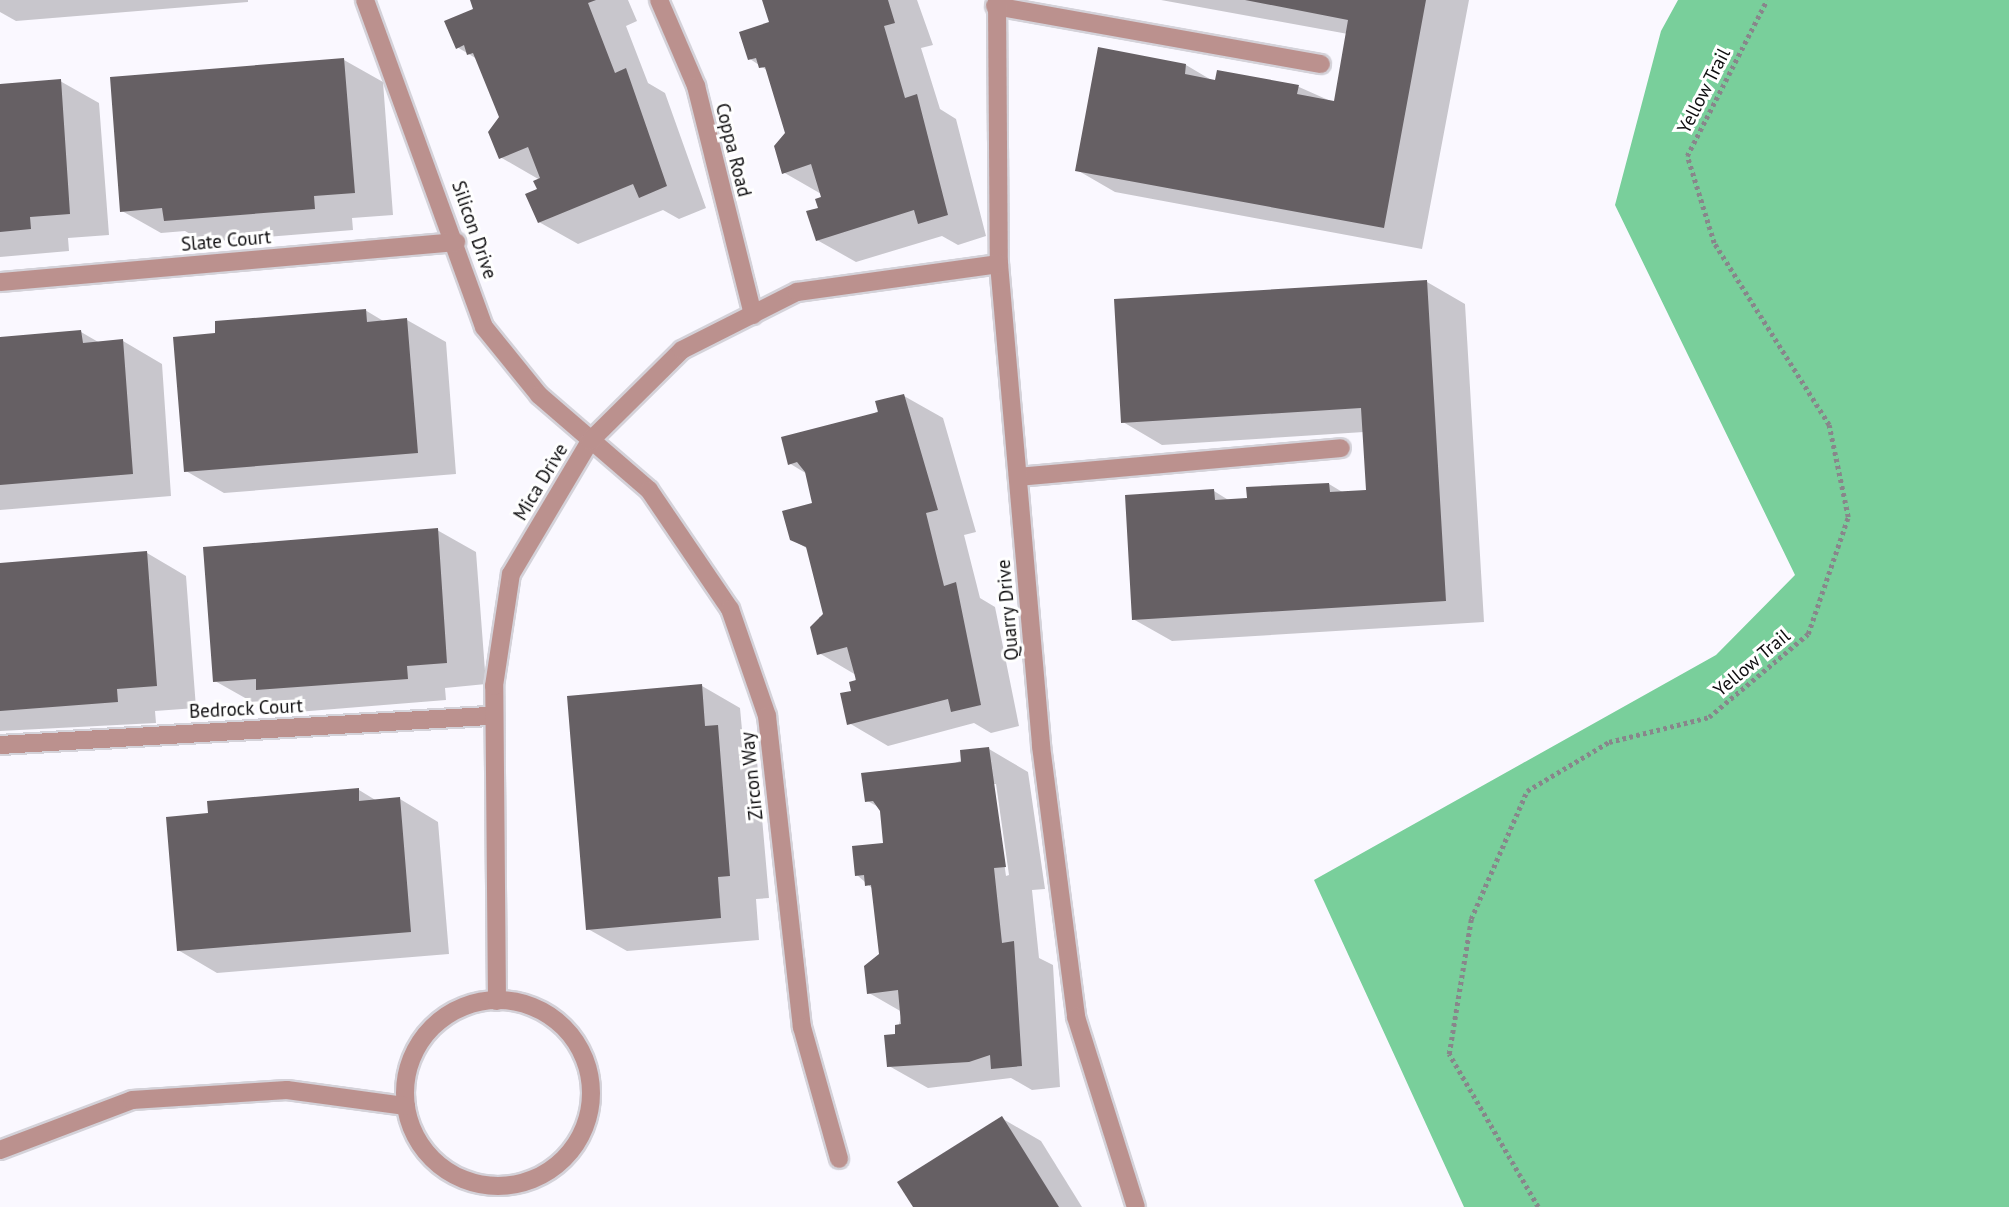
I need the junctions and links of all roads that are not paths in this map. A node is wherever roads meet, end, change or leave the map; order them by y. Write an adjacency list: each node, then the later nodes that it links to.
1 (365, 0): 5 (street, Silicon Drive)
2 (659, 0): 8 (street, Coppa Road)
3 (996, 3): 4 (street); 6 (street, Quarry Drive)
4 (1321, 64)
5 (456, 242): 7 (street, Slate Court); 9 (street, Silicon Drive)
6 (999, 264): 8 (street, Mica Drive); 11 (street, Quarry Drive)
7 (0, 282)
8 (753, 315): 9 (street, Mica Drive)
9 (589, 443): 12 (street, Mica Drive); 17 (street, Zircon Way)
10 (1341, 448): 11 (street)
11 (1018, 477): 18 (street, Quarry Drive)
12 (494, 716): 13 (street, Bedrock Court); 14 (street, Mica Drive)
13 (0, 745)
14 (497, 1001): 15 (street); 15 (street)
15 (406, 1106): 16 (street)
16 (0, 1150)
17 (839, 1159)
18 (1136, 1207)

